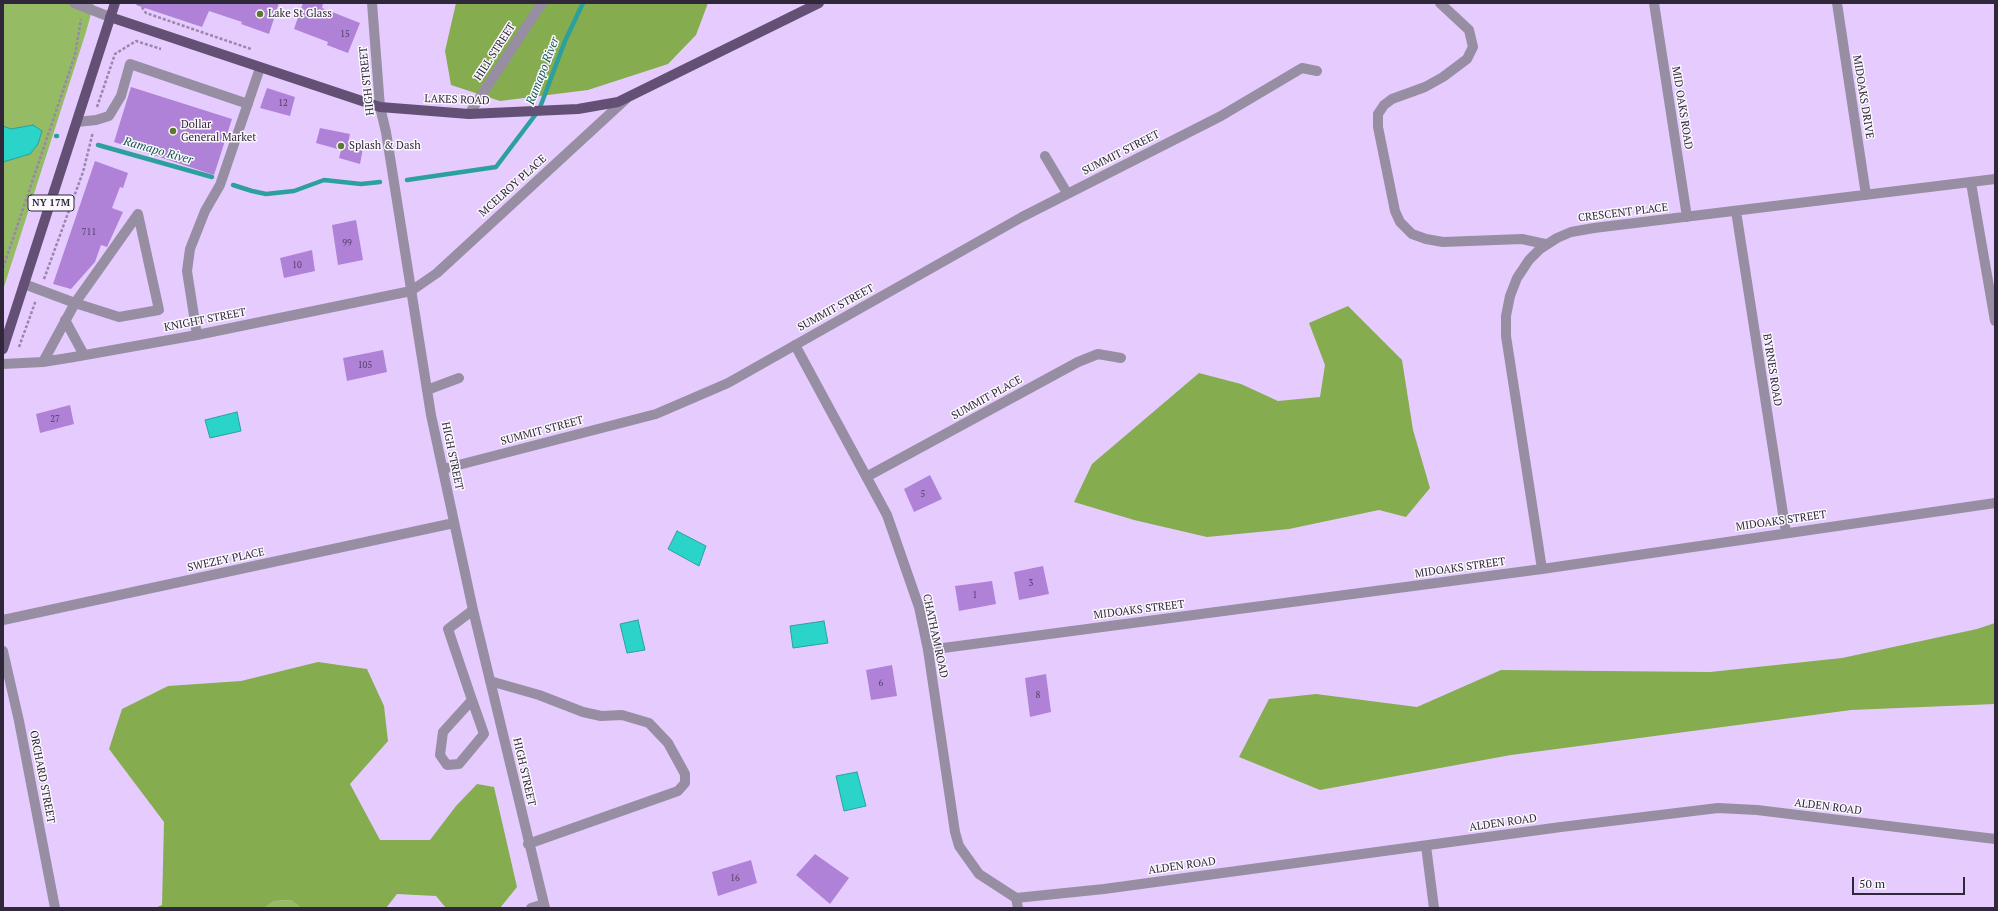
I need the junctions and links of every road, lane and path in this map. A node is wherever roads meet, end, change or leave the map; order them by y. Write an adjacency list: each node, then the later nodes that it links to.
1 (114, 3): 10 (main road, NY 17M)
2 (139, 3): 12 (path)
3 (372, 3): 17 (street, HIGH STREET)
4 (542, 3): 18 (street, HILL STREET)
5 (819, 3): 15 (main road, LAKES ROAD)
6 (1440, 3): 28 (street)
7 (1654, 3): 27 (street, MID OAKS ROAD)
8 (1837, 3): 25 (street, MIDOAKS DRIVE)
9 (79, 5): 10 (street); 29 (path)
10 (110, 17): 13 (main road, LAKES ROAD); 20 (main road, NY 17M)
11 (162, 49): 19 (path)
12 (257, 51)
13 (260, 68): 16 (street); 17 (main road, LAKES ROAD)
14 (1317, 71): 24 (street, SUMMIT STREET)
15 (629, 96): 18 (main road, LAKES ROAD); 32 (street, MCELROY PLACE)
16 (248, 104): 19 (street); 36 (street)
17 (380, 108): 18 (main road, LAKES ROAD); 32 (street, HIGH STREET)
18 (469, 114)
19 (94, 120): 20 (street); 31 (path)
20 (77, 122): 30 (main road, NY 17M)
21 (1045, 156): 24 (street)
22 (1995, 179): 23 (street, CRESCENT PLACE)
23 (1971, 183): 25 (street, CRESCENT PLACE); 34 (street)
24 (1067, 193): 37 (street, SUMMIT STREET)
25 (1866, 195): 26 (street, CRESCENT PLACE)
26 (1736, 211): 27 (street, CRESCENT PLACE); 50 (street, BYRNES ROAD)
27 (1687, 217): 28 (street, CRESCENT PLACE)
28 (1545, 244): 51 (street, CRESCENT PLACE)
29 (3, 268)
30 (24, 284): 31 (street); 39 (main road, NY 17M)
31 (39, 290): 33 (street); 38 (path)
32 (411, 291): 36 (street, KNIGHT STREET); 45 (street, HIGH STREET)
33 (75, 302): 33 (street); 35 (street)
34 (1995, 319)
35 (65, 320): 40 (street); 42 (street)
36 (197, 335): 40 (street, KNIGHT STREET)
37 (795, 345): 46 (street, SUMMIT STREET); 47 (street, CHATHAM ROAD)
38 (20, 347)
39 (3, 349)
40 (84, 355): 42 (street, KNIGHT STREET)
41 (1120, 358): 47 (street, SUMMIT PLACE)
42 (43, 362): 43 (street, KNIGHT STREET)
43 (3, 364)
44 (459, 378): 45 (street)
45 (427, 390): 46 (street, HIGH STREET)
46 (443, 469): 49 (street, HIGH STREET)
47 (868, 476): 54 (street, CHATHAM ROAD)
48 (1995, 504): 50 (street, MIDOAKS STREET)
49 (454, 523): 52 (street, HIGH STREET); 53 (street, SWEZEY PLACE)
50 (1786, 533): 51 (street, MIDOAKS STREET)
51 (1542, 569): 54 (street, MIDOAKS STREET)
52 (474, 610): 56 (street, HIGH STREET); 57 (street)
53 (3, 620)
54 (928, 650): 61 (street, CHATHAM ROAD)
55 (3, 651): 63 (street, ORCHARD STREET)
56 (490, 681): 59 (street, HIGH STREET); 59 (street)
57 (472, 700): 57 (street)
58 (1995, 839): 60 (street, ALDEN ROAD)
59 (528, 844): 62 (street, HIGH STREET)
60 (1426, 846): 61 (street, ALDEN ROAD); 65 (street)
61 (1017, 903)
62 (544, 906): 64 (street)
63 (55, 908)
64 (531, 908)
65 (1434, 908)

